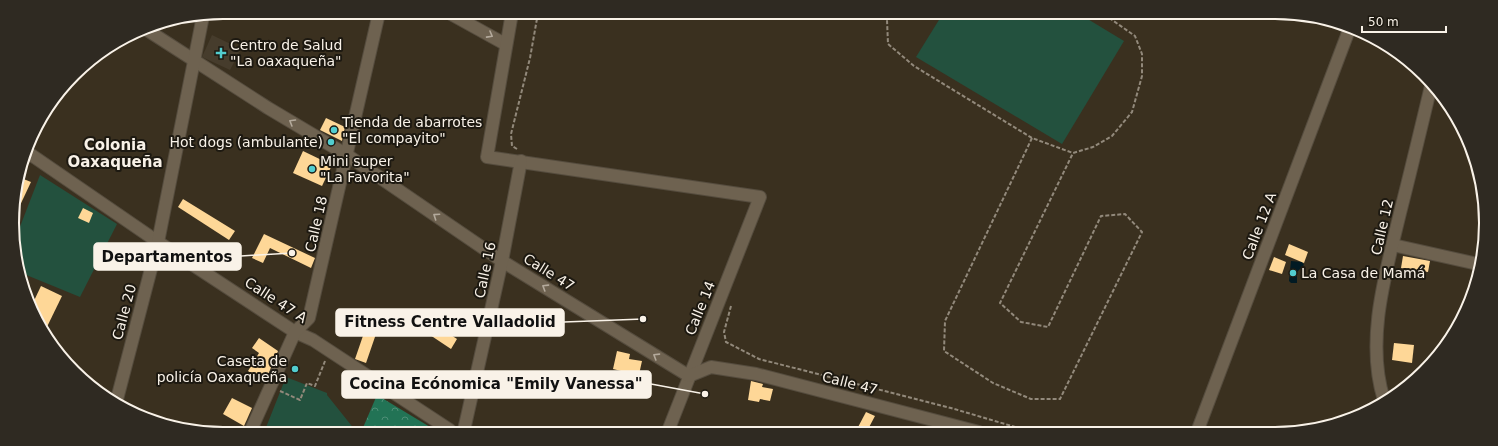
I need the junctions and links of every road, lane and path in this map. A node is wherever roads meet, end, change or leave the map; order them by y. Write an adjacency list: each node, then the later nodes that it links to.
1 (378, 19): 15 (street, Calle 18)
2 (461, 19): 9 (street, one-way to 9)
3 (511, 19): 9 (street)
4 (888, 19): 12 (path)
5 (1111, 19): 13 (path)
6 (202, 20): 10 (street, Calle 20)
7 (151, 33): 10 (street, Calle 47)
8 (1348, 33): 34 (street, Calle 12 A)
9 (506, 44): 16 (street)
10 (195, 61): 15 (street, Calle 47, one-way to 10); 17 (street, Calle 20)
11 (1430, 90): 18 (street, Calle 12)
12 (1032, 138): 13 (path); 13 (path)
13 (1073, 153)
14 (31, 155): 17 (street, Calle 47 A)
15 (347, 155): 19 (street, Calle 47, one-way to 15); 21 (street, Calle 18)
16 (521, 161): 19 (street, Calle 16); 23 (street, Calle 14)
17 (158, 242): 21 (street, Calle 47 A); 28 (street, Calle 20)
18 (1393, 245): 20 (street); 27 (street, Calle 12)
19 (502, 261): 25 (street, Calle 47, one-way to 19); 31 (street, Calle 16)
20 (1475, 263)
21 (295, 332): 22 (street, Calle 47 A); 26 (street, Calle 18)
22 (329, 352): 26 (path); 30 (street, Calle 47 A)
23 (694, 364): 24 (street, Calle 47); 25 (street, Calle 14)
24 (711, 367): 25 (street); 33 (street, Calle 47)
25 (689, 376): 32 (street, Calle 14)
26 (270, 386): 29 (street, Calle 18)
27 (1383, 396)
28 (117, 398)
29 (252, 427)
30 (445, 427)
31 (465, 427)
32 (670, 427)
33 (960, 427)
34 (1199, 427)

